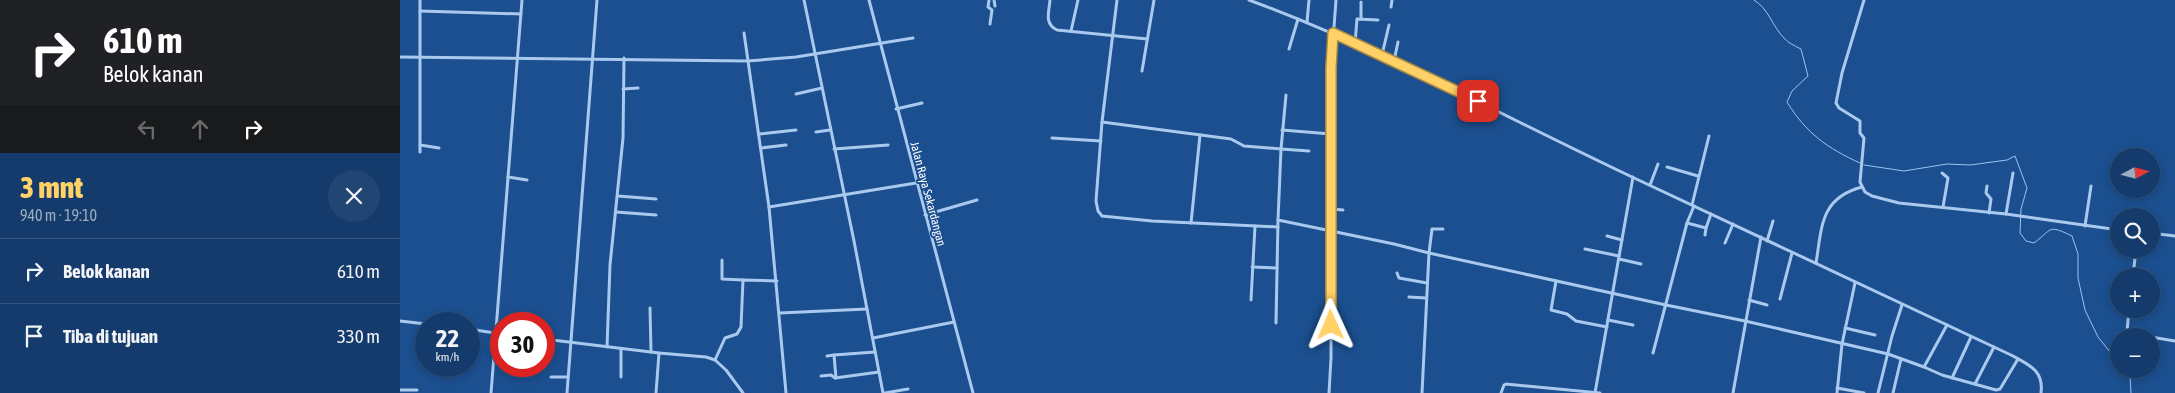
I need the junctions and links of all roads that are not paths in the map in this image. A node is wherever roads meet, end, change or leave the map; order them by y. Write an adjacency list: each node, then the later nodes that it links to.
1 (420, 0): 20 (street)
2 (522, 0): 21 (street)
3 (597, 0): 42 (street)
4 (804, 0): 38 (street)
5 (868, 0): 35 (street, Jalan Raya Sekardangan)
6 (989, 0): 26 (street)
7 (994, 0): 18 (street)
8 (1050, 0): 28 (street)
9 (1078, 0): 28 (street)
10 (1117, 0): 31 (street)
11 (1154, 0): 33 (street)
12 (1249, 0): 22 (street)
13 (1309, 0): 25 (street)
14 (1336, 0): 30 (street)
15 (1392, 0): 19 (street)
16 (1864, 0): 85 (street)
17 (1361, 2): 23 (street)
18 (995, 6)
19 (1392, 7)
20 (420, 11): 21 (street); 40 (street)
21 (521, 14): 44 (street)
22 (1298, 19): 25 (street); 37 (street)
23 (1361, 19): 24 (street); 36 (street)
24 (1378, 20)
25 (1307, 22): 30 (street)
26 (990, 24)
27 (1389, 25): 39 (street)
28 (1071, 31): 31 (street)
29 (744, 33): 45 (street)
30 (1333, 33): 36 (street); 61 (street)
31 (1113, 34): 33 (street); 55 (street)
32 (913, 38): 35 (street)
33 (1148, 39): 47 (street)
34 (1398, 42): 46 (street)
35 (879, 44): 38 (street); 54 (street, Jalan Raya Sekardangan)
36 (1355, 44): 39 (street)
37 (1289, 49)
38 (815, 54): 45 (street); 49 (street)
39 (1382, 55): 46 (street)
40 (420, 57): 41 (street); 44 (street); 66 (street)
41 (400, 58)
42 (592, 58): 43 (street); 44 (street); 167 (street)
43 (624, 58): 45 (street); 50 (street)
44 (517, 60): 80 (street)
45 (748, 61): 60 (street)
46 (1394, 61): 81 (street)
47 (1142, 72)
48 (638, 88): 50 (street)
49 (822, 88): 51 (street); 57 (street)
50 (624, 89): 89 (street)
51 (796, 94)
52 (1286, 95): 58 (street)
53 (922, 103): 54 (street)
54 (896, 109): 83 (street, Jalan Raya Sekardangan)
55 (1102, 122): 62 (street); 65 (street)
56 (796, 130): 60 (street)
57 (830, 130): 59 (street); 71 (street)
58 (1282, 130): 61 (street); 72 (street)
59 (816, 132)
60 (759, 134): 70 (street)
61 (1331, 134): 95 (street)
62 (1200, 135): 72 (street); 105 (street)
63 (1709, 136): 79 (street)
64 (1052, 138): 65 (street)
65 (1101, 141): 105 (street)
66 (420, 145): 69 (street); 74 (street)
67 (786, 145): 70 (street)
68 (888, 145): 71 (street)
69 (439, 148)
70 (761, 148): 93 (street)
71 (834, 149): 88 (street)
72 (1281, 149): 73 (street); 103 (street)
73 (1309, 151)
74 (420, 152)
75 (1658, 164): 84 (street)
76 (1667, 167): 79 (street)
77 (1942, 173): 94 (street)
78 (2014, 173): 101 (street)
79 (1698, 176): 92 (street)
80 (508, 177): 82 (street); 149 (street)
81 (1633, 177): 84 (street); 120 (street)
82 (528, 180)
83 (916, 183): 88 (street); 99 (street, Jalan Raya Sekardangan)
84 (1650, 184): 92 (street)
85 (1862, 186): 94 (street); 128 (street)
86 (1987, 186): 98 (street)
87 (2091, 186): 109 (street)
88 (844, 194): 93 (street); 148 (street)
89 (618, 196): 90 (street); 97 (street)
90 (656, 199)
91 (977, 200): 99 (street)
92 (1693, 206): 100 (street); 106 (street)
93 (769, 207): 134 (street)
94 (1943, 207): 98 (street)
95 (1331, 209): 96 (street); 113 (street)
96 (1343, 210)
97 (616, 212): 102 (street); 169 (street)
98 (1990, 213): 101 (street)
99 (924, 214): 154 (street, Jalan Raya Sekardangan)
100 (1711, 214): 107 (street); 111 (street)
101 (2006, 214): 109 (street)
102 (656, 215)
103 (1278, 220): 110 (street); 113 (street)
104 (1773, 221): 121 (street)
105 (1191, 223): 108 (street)
106 (1687, 223): 111 (street); 146 (street)
107 (1733, 224): 119 (street); 122 (street)
108 (1255, 226): 110 (street); 130 (street)
109 (2085, 226): 112 (street)
110 (1278, 227): 131 (street)
111 (1706, 228): 115 (street)
112 (2110, 229)
113 (1330, 230): 124 (street); 203 (street)
114 (1443, 230): 124 (street)
115 (1706, 234)
116 (2160, 234): 118 (street)
117 (1607, 236): 120 (street)
118 (2175, 236)
119 (1761, 238): 121 (street); 143 (street)
120 (1622, 240): 126 (street)
121 (1767, 241): 125 (street)
122 (1725, 243)
123 (1585, 249): 126 (street)
124 (1430, 253): 135 (street); 137 (street)
125 (1792, 253): 128 (street); 141 (street)
126 (1619, 258): 129 (street); 138 (street)
127 (722, 260): 133 (street)
128 (1816, 263): 136 (street)
129 (1641, 264)
130 (1252, 267): 131 (street); 142 (street)
131 (1277, 268): 156 (street)
132 (1396, 273): 137 (street)
133 (743, 280): 134 (street); 181 (street)
134 (777, 281): 150 (street)
135 (1556, 281): 138 (street); 159 (street)
136 (1855, 282): 144 (street); 160 (street)
137 (1427, 283): 140 (street)
138 (1613, 294): 146 (street); 151 (street)
139 (1409, 297): 140 (street)
140 (1426, 298): 204 (street)
141 (1780, 299)
142 (1251, 300)
143 (1749, 300): 145 (street); 153 (street)
144 (1902, 304): 158 (street); 176 (street)
145 (1767, 305)
146 (1666, 306): 153 (street); 175 (street)
147 (650, 308): 172 (street)
148 (867, 309): 150 (street); 163 (street)
149 (498, 312)
150 (780, 313): 200 (street)
151 (1608, 320): 157 (street); 159 (street)
152 (400, 321): 155 (street)
153 (1745, 321): 168 (street); 208 (street)
154 (954, 322): 163 (street); 202 (street, Jalan Raya Sekardangan)
155 (415, 323)
156 (1276, 323)
157 (1633, 325)
158 (1947, 325): 162 (street); 182 (street)
159 (1607, 327): 206 (street)
160 (1845, 328): 161 (street); 168 (street)
161 (1875, 335)
162 (1971, 336): 170 (street); 190 (street)
163 (873, 338): 173 (street)
164 (2160, 338): 166 (street)
165 (555, 341): 167 (street)
166 (2175, 341)
167 (571, 343): 169 (street); 187 (street)
168 (1842, 344): 176 (street); 192 (street)
169 (607, 347): 171 (street)
170 (1994, 347): 180 (street); 191 (street)
171 (620, 349): 172 (street); 188 (street)
172 (651, 352): 174 (street)
173 (875, 352): 177 (street); 183 (street)
174 (659, 353): 181 (street); 198 (street)
175 (1653, 353)
176 (1888, 354): 179 (street); 211 (street)
177 (834, 355): 178 (street); 189 (street)
178 (827, 356)
179 (1901, 359): 182 (street); 212 (street)
180 (2018, 359): 191 (street); 213 (street)
181 (715, 360): 199 (street)
182 (1924, 367): 190 (street)
183 (879, 372): 189 (street); 201 (street)
184 (820, 376): 189 (street)
185 (492, 377): 196 (street)
186 (555, 377): 187 (street)
187 (568, 377): 197 (street)
188 (621, 378)
189 (836, 378)
190 (1952, 378): 191 (street)
191 (1975, 384)
192 (1837, 388): 209 (street); 210 (street)
193 (908, 389): 201 (street)
194 (400, 390): 195 (street)
195 (417, 390)
196 (491, 393)
197 (567, 393)
198 (656, 393)
199 (743, 393)
200 (786, 393)
201 (884, 393)
202 (973, 393)
203 (1329, 393)
204 (1422, 393)
205 (1501, 393): 206 (street)
206 (1595, 393): 207 (street)
207 (1600, 393)
208 (1734, 393)
209 (1837, 393)
210 (1864, 393)
211 (1878, 393)
212 (1893, 393)
213 (2041, 393)

